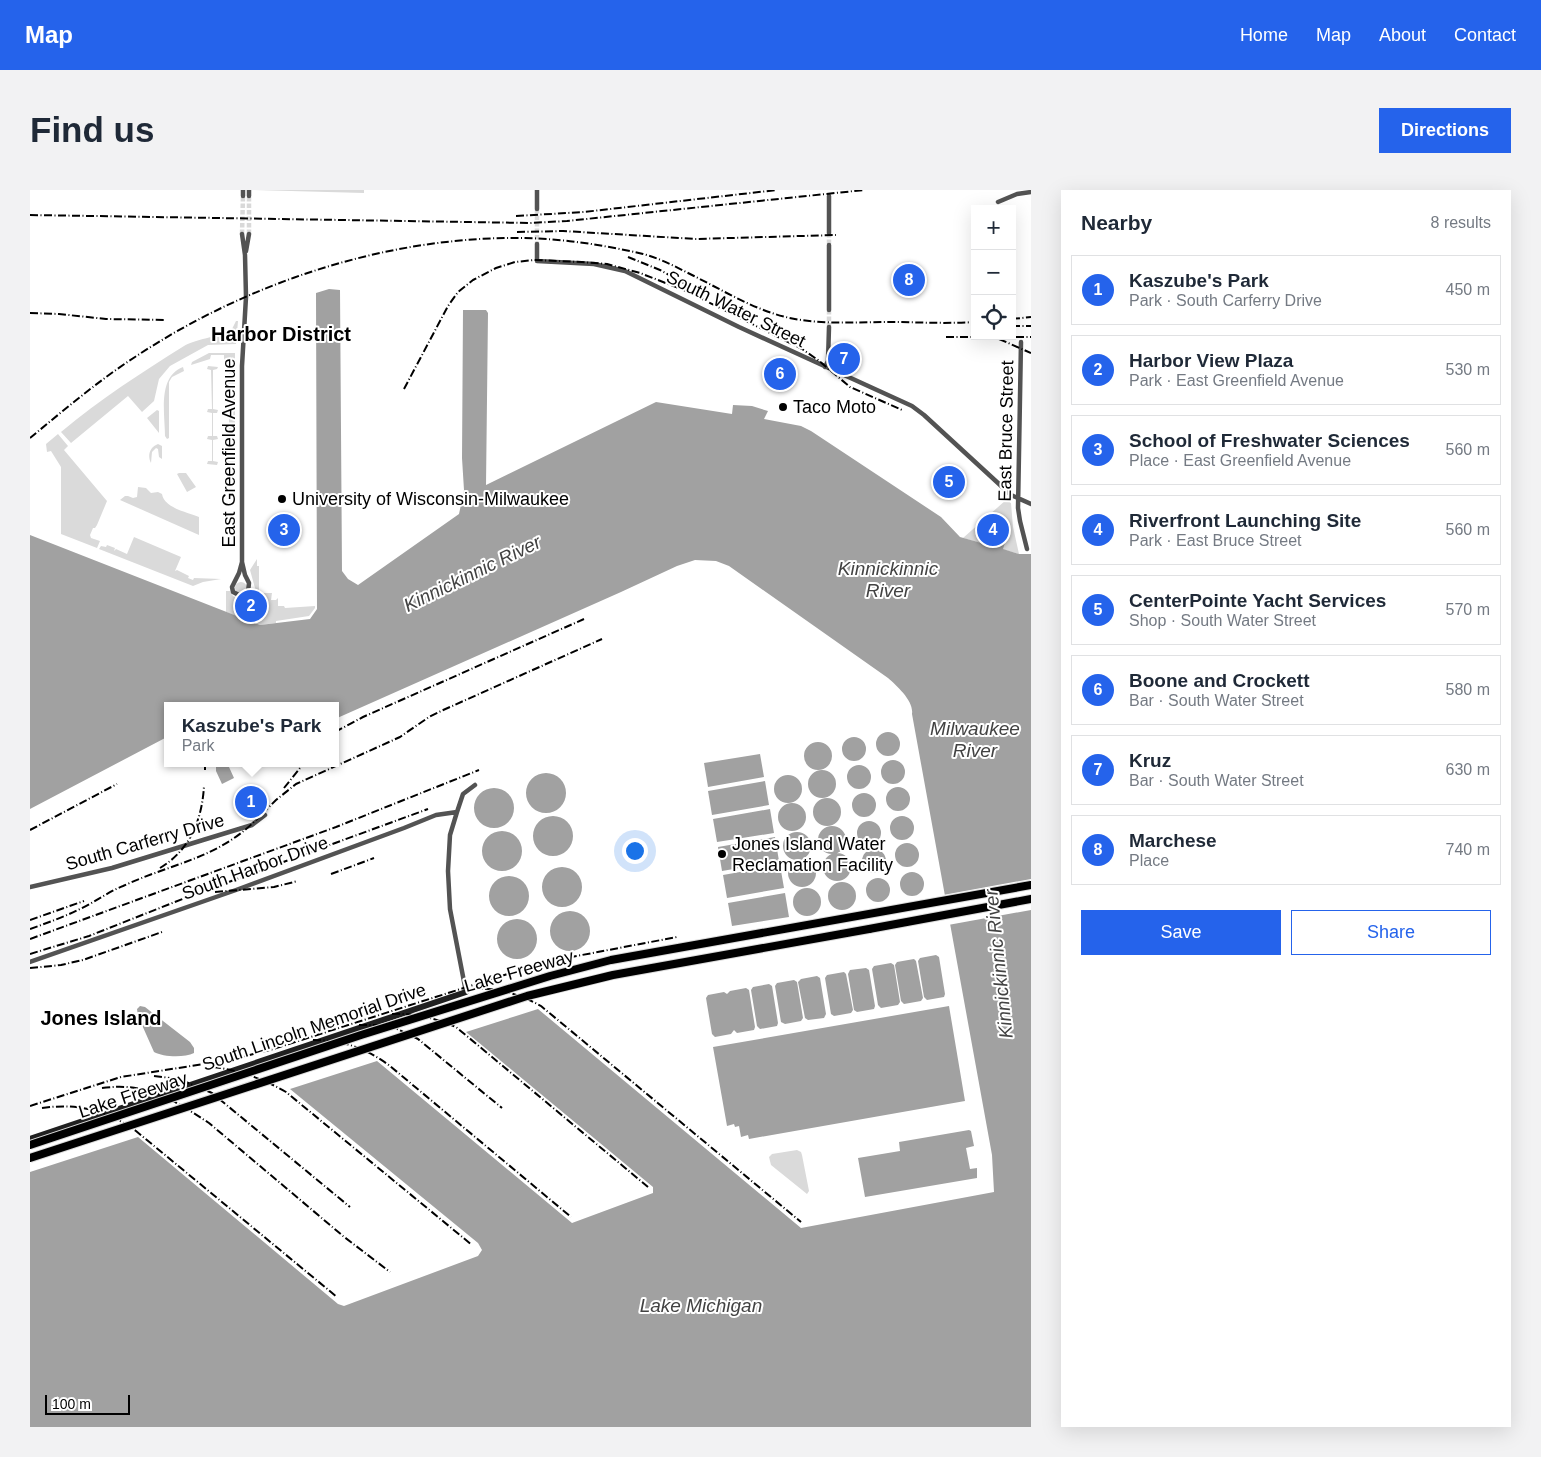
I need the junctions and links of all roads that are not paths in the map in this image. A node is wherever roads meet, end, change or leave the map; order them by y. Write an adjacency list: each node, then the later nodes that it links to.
1 (243, 190): 5 (street)
2 (248, 190): 6 (street)
3 (537, 190): 9 (street)
4 (1031, 192): 8 (street)
5 (243, 196)
6 (249, 196)
7 (829, 196): 12 (street)
8 (998, 202)
9 (537, 209)
10 (242, 234): 15 (street, East Greenfield Avenue)
11 (248, 234): 15 (street, East Greenfield Avenue)
12 (829, 234)
13 (537, 244): 19 (street, South Water Street)
14 (829, 245): 16 (street)
15 (245, 255): 23 (street, East Greenfield Avenue)
16 (829, 310)
17 (829, 328): 19 (street)
18 (1021, 342): 20 (street, East Bruce Street)
19 (825, 367): 20 (street, South Water Street)
20 (1018, 499): 21 (street, South Water Street); 22 (street, East Bruce Street)
21 (1031, 504)
22 (1027, 549)
23 (242, 562): 23 (street, East Greenfield Avenue)
24 (475, 785): 25 (street)
25 (457, 812): 30 (street, South Harbor Drive); 31 (street)
26 (265, 815): 28 (street, South Carferry Drive)
27 (1031, 885): 33 (highway, Lake Freeway, bridge)
28 (30, 887)
29 (1031, 899): 34 (highway, Lake Freeway, bridge)
30 (30, 962)
31 (466, 992): 32 (street, South Lincoln Memorial Drive)
32 (30, 1139)
33 (30, 1145)
34 (30, 1158)

